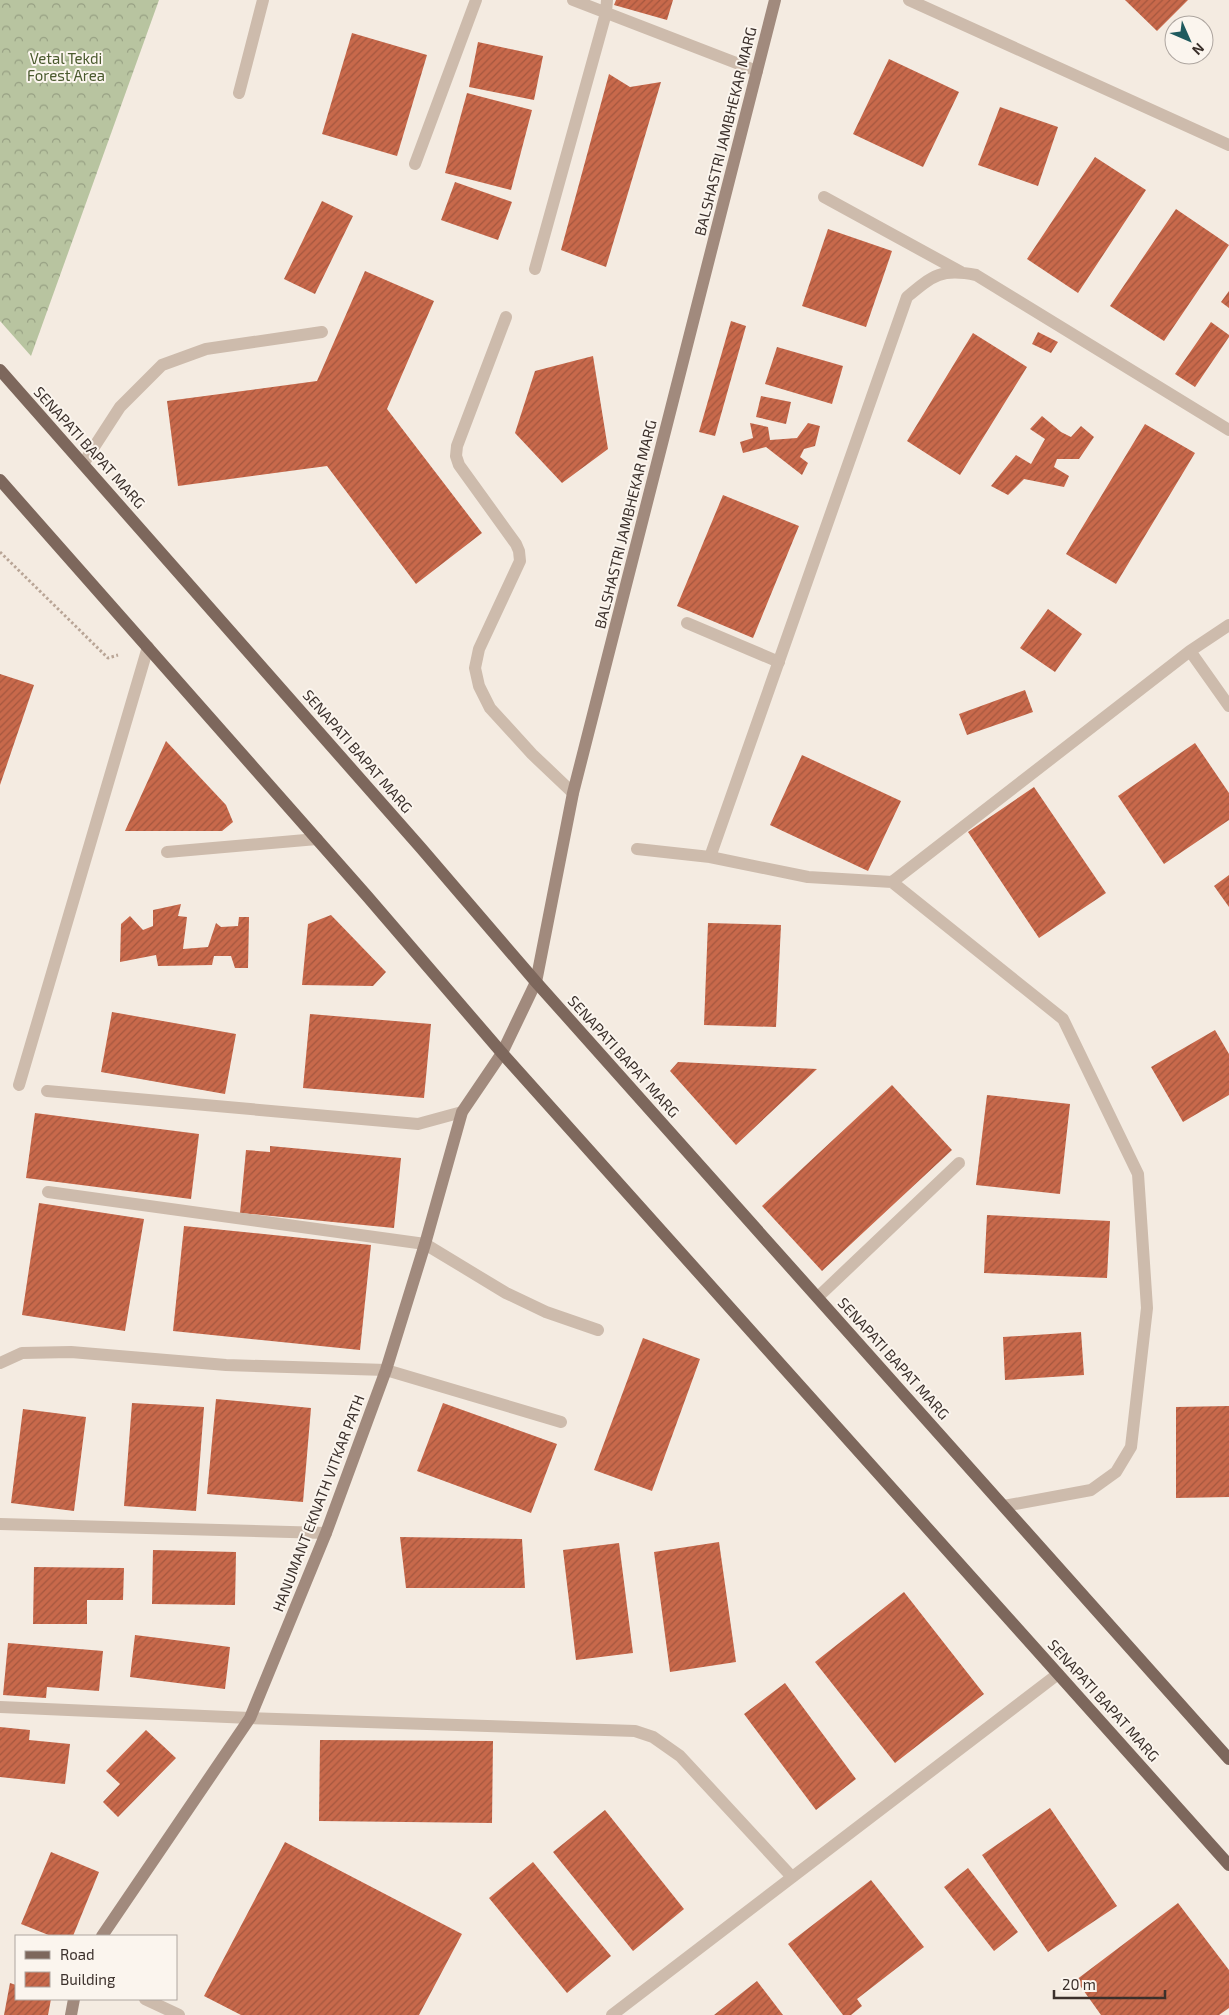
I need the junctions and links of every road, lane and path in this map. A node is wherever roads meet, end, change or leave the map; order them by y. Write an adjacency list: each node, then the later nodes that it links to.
1 (263, 0): 8 (street)
2 (476, 0): 10 (street)
3 (573, 0): 6 (street)
4 (775, 0): 7 (street, BALSHASTRI JAMBHEKAR MARG)
5 (909, 0): 9 (street)
6 (607, 6): 7 (street); 12 (street)
7 (757, 70): 28 (street, BALSHASTRI JAMBHEKAR MARG)
8 (240, 93)
9 (1229, 145)
10 (415, 164)
11 (824, 197): 13 (street)
12 (535, 270)
13 (961, 272): 17 (street); 26 (street)
14 (506, 317): 28 (street)
15 (322, 332): 18 (street)
16 (0, 370): 18 (main road, SENAPATI BAPAT MARG)
17 (1229, 430)
18 (83, 464): 34 (main road, SENAPATI BAPAT MARG)
19 (0, 480): 23 (main road, SENAPATI BAPAT MARG)
20 (0, 552): 25 (path)
21 (687, 623): 26 (street)
22 (1229, 625): 24 (street)
23 (148, 647): 29 (main road, SENAPATI BAPAT MARG); 36 (street)
24 (1190, 651): 27 (street); 33 (street)
25 (108, 658)
26 (779, 662): 32 (street)
27 (1229, 706)
28 (573, 793): 34 (street, BALSHASTRI JAMBHEKAR MARG)
29 (317, 839): 31 (street); 35 (main road, SENAPATI BAPAT MARG)
30 (637, 849): 32 (street)
31 (167, 852)
32 (710, 857): 33 (street)
33 (892, 882): 47 (street)
34 (536, 982): 35 (street, BALSHASTRI JAMBHEKAR MARG); 42 (main road, SENAPATI BAPAT MARG)
35 (502, 1053): 38 (street, HANUMANT EKNATH VITKAR PATH); 50 (main road, SENAPATI BAPAT MARG)
36 (19, 1085)
37 (47, 1091): 38 (street)
38 (462, 1112): 41 (street, HANUMANT EKNATH VITKAR PATH)
39 (959, 1163): 42 (street)
40 (48, 1192): 41 (street)
41 (425, 1244): 43 (street); 45 (street, HANUMANT EKNATH VITKAR PATH)
42 (818, 1297): 47 (main road, SENAPATI BAPAT MARG)
43 (598, 1330)
44 (0, 1363): 45 (street)
45 (386, 1370): 46 (street); 49 (street, HANUMANT EKNATH VITKAR PATH)
46 (561, 1422)
47 (1004, 1506): 53 (main road, SENAPATI BAPAT MARG)
48 (0, 1524): 49 (street)
49 (326, 1533): 52 (street, HANUMANT EKNATH VITKAR PATH)
50 (1058, 1674): 54 (main road, SENAPATI BAPAT MARG); 55 (street)
51 (0, 1707): 52 (street)
52 (250, 1718): 55 (street); 56 (street, HANUMANT EKNATH VITKAR PATH)
53 (1229, 1759)
54 (1229, 1864)
55 (792, 1877): 61 (street)
56 (103, 1935)
57 (74, 2000): 59 (street)
58 (147, 2000): 60 (street)
59 (71, 2015)
60 (179, 2015)
61 (612, 2015)

